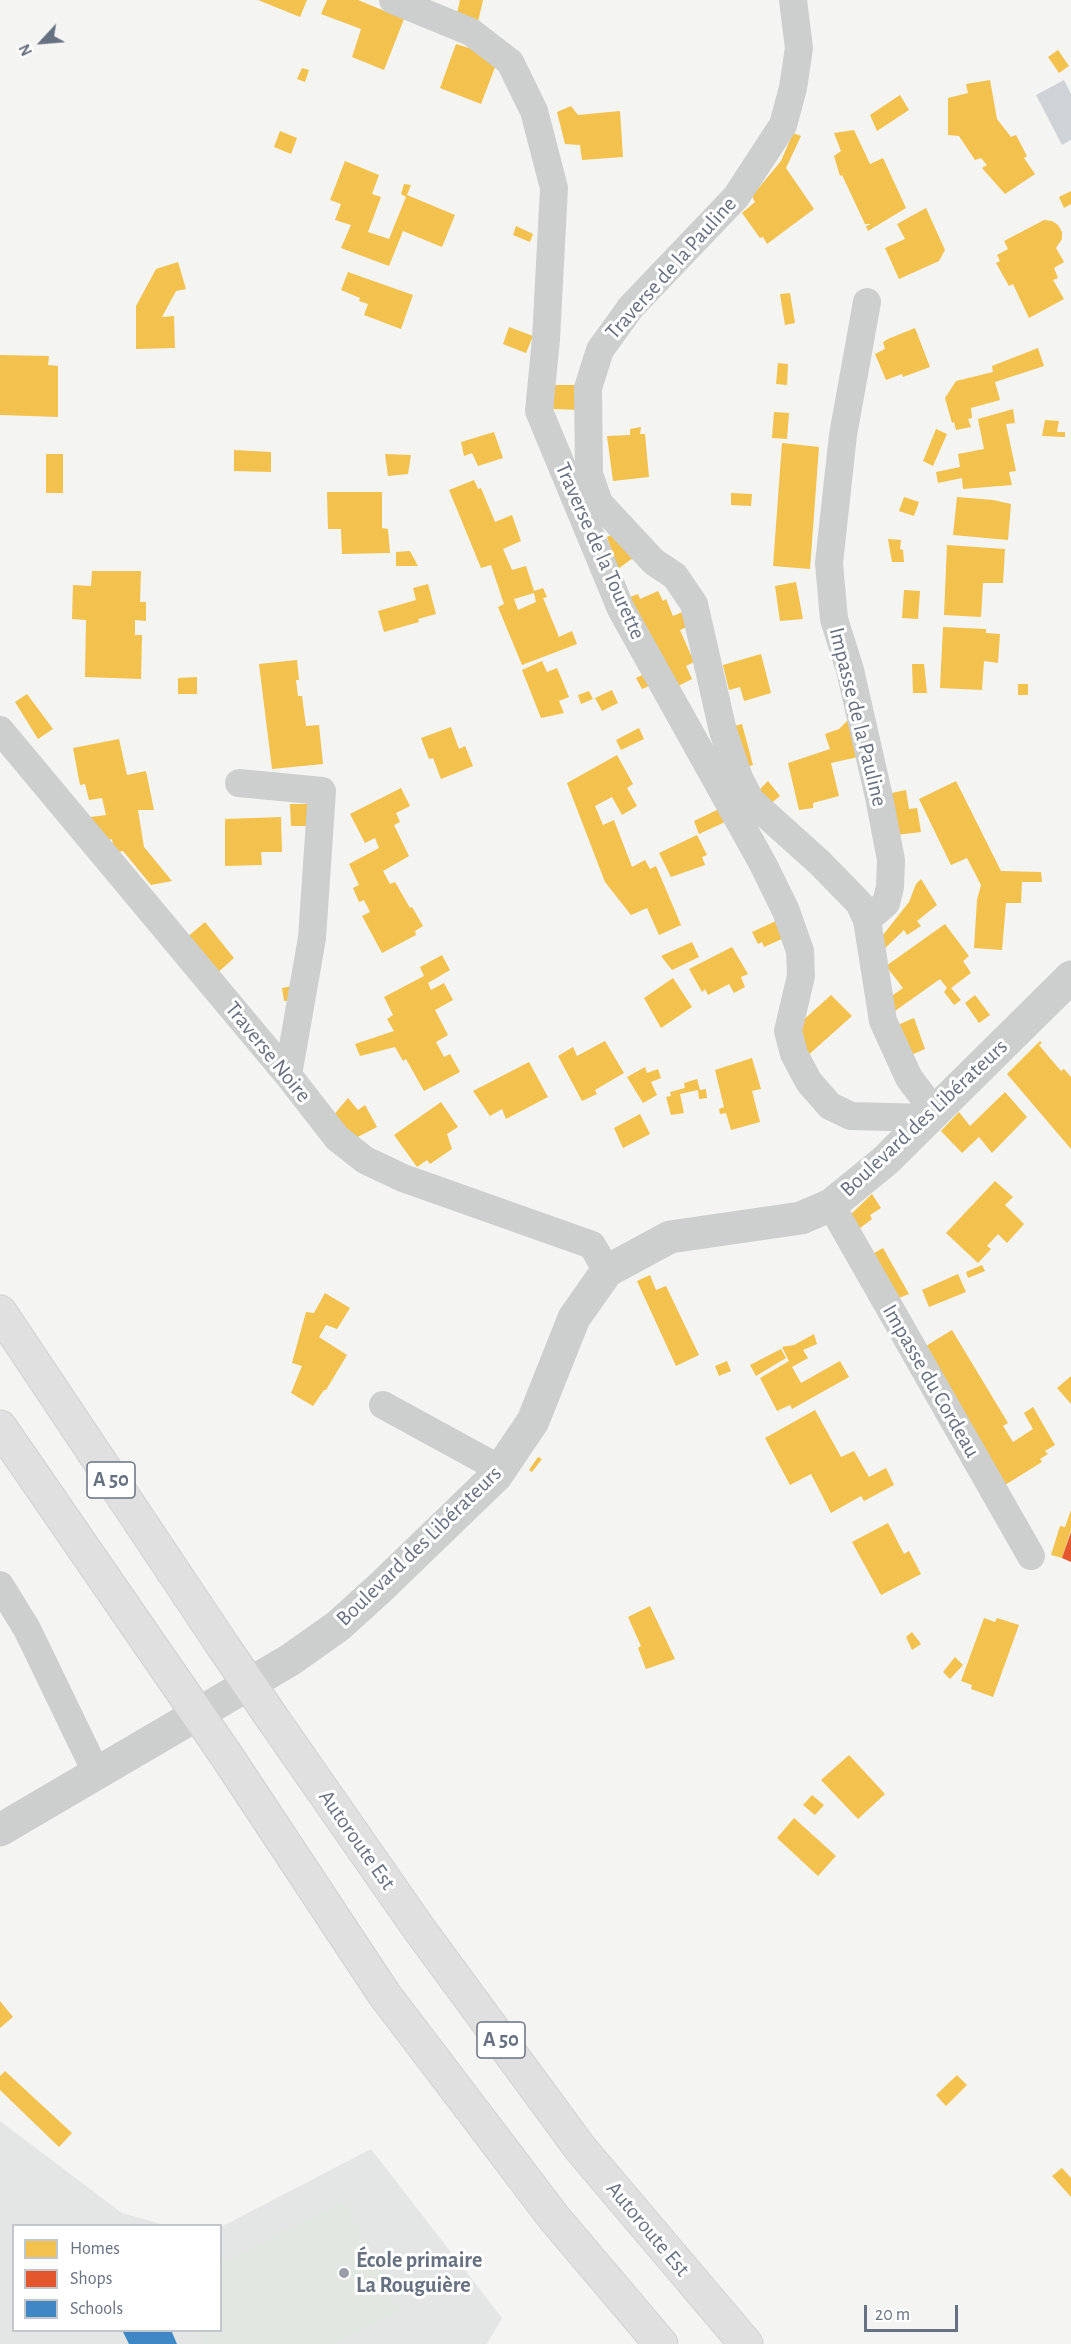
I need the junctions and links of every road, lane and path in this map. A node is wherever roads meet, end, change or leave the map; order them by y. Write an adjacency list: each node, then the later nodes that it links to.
1 (393, 0): 9 (street, Traverse de la Tourette)
2 (793, 0): 6 (street, Traverse de la Pauline)
3 (867, 302): 6 (street, Impasse de la Pauline)
4 (0, 730): 8 (street, Traverse Noire)
5 (239, 783): 8 (street)
6 (867, 920): 9 (street)
7 (1071, 977): 9 (street, Boulevard des Libérateurs)
8 (288, 1075): 11 (street, Traverse Noire)
9 (931, 1114): 10 (street, Boulevard des Libérateurs)
10 (831, 1205): 11 (street, Boulevard des Libérateurs); 16 (street, Impasse du Cordeau)
11 (607, 1271): 15 (street, Boulevard des Libérateurs)
12 (0, 1312): 21 (highway, Autoroute Est / A 50, bridge)
13 (383, 1405): 15 (street)
14 (0, 1427): 20 (highway, A 50, bridge)
15 (500, 1468): 18 (street, Boulevard des Libérateurs)
16 (1031, 1556)
17 (0, 1585): 18 (street)
18 (97, 1774): 19 (street, Boulevard des Libérateurs)
19 (0, 1830)
20 (661, 2344)
21 (747, 2344)

